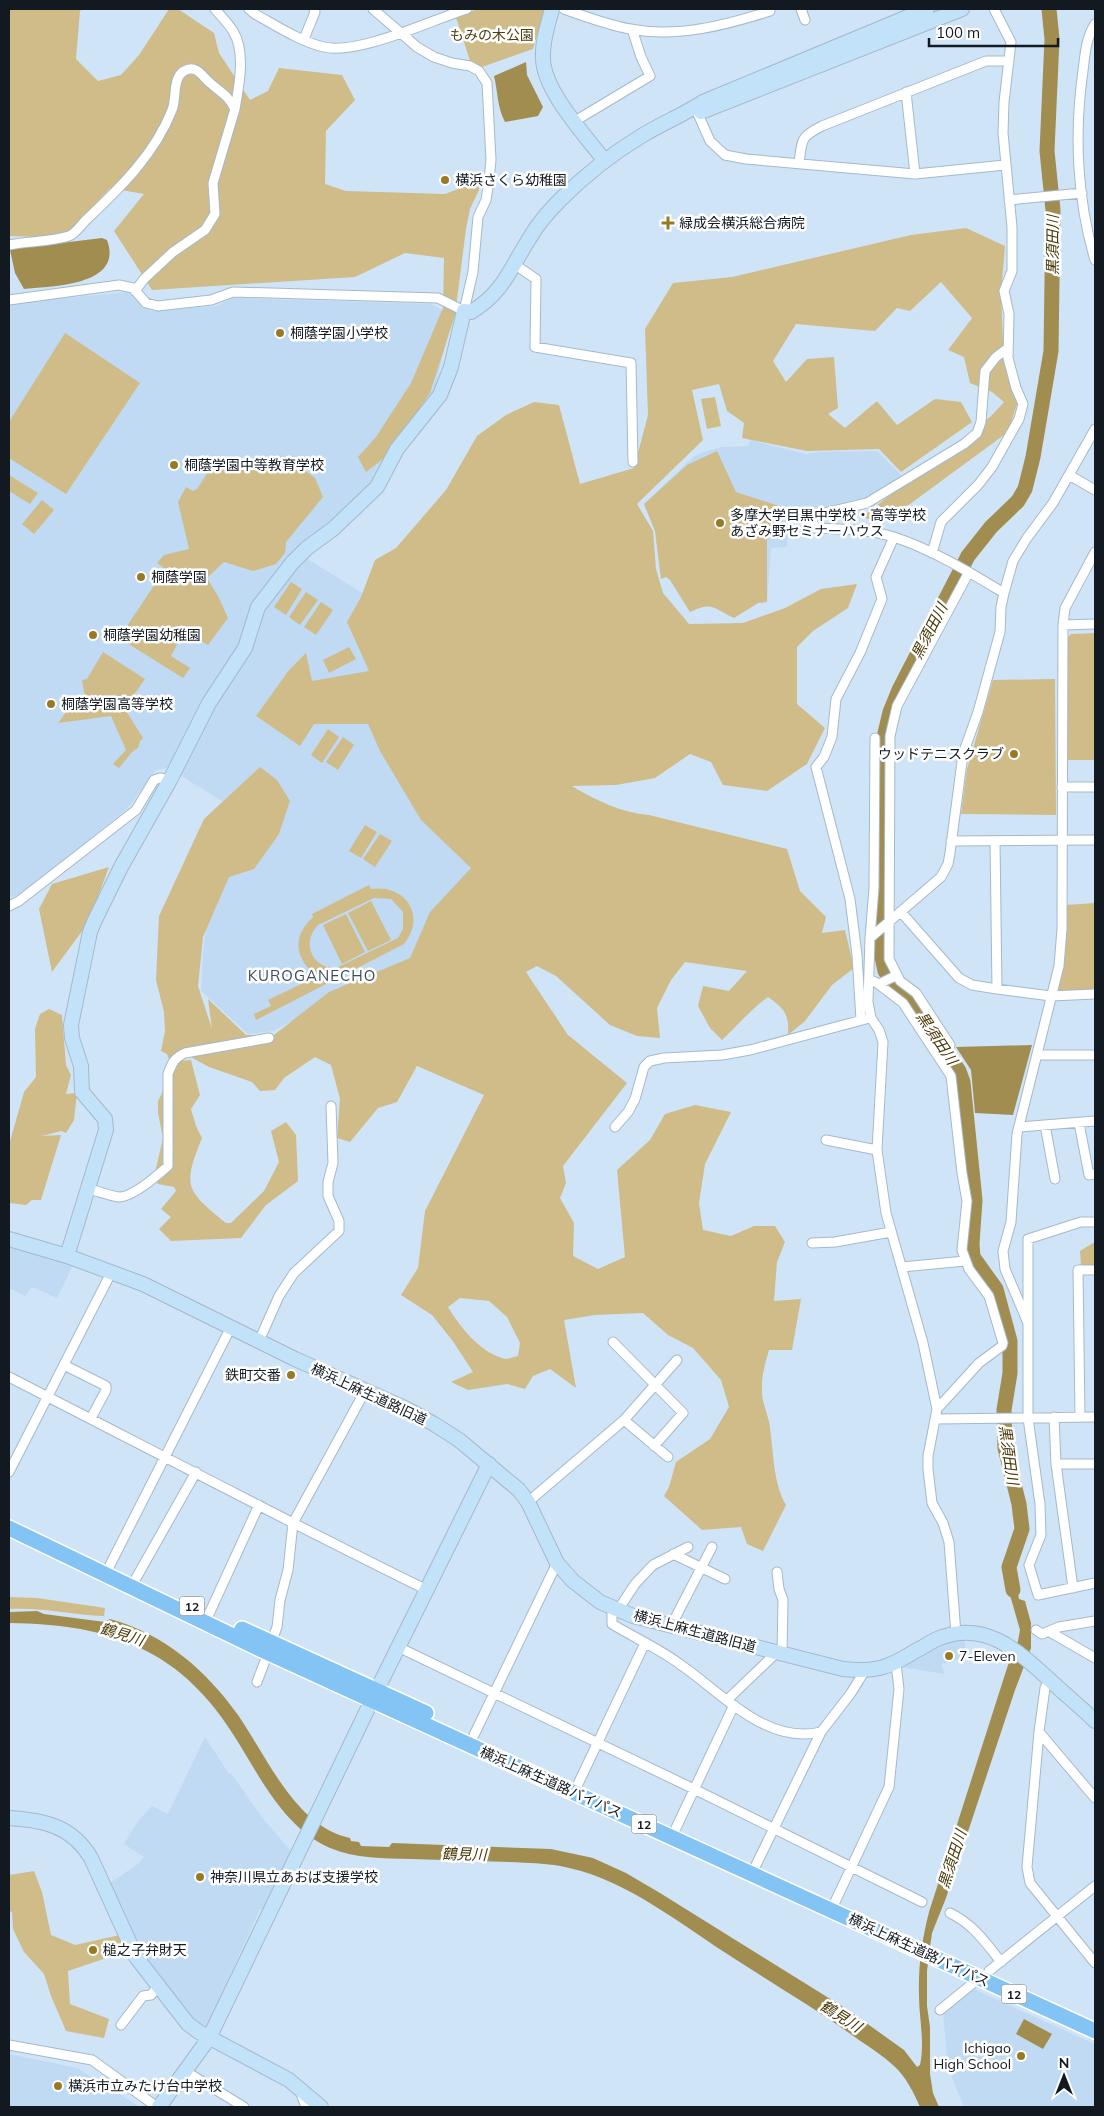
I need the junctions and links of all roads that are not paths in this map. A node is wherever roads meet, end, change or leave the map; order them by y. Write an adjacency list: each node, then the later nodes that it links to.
1 (215, 9): 21 (street)
2 (249, 9): 18 (street)
3 (314, 9): 18 (street)
4 (373, 9): 17 (street)
5 (467, 9): 13 (street)
6 (552, 9): 24 (street)
7 (564, 9): 16 (street)
8 (772, 9): 16 (street)
9 (801, 9): 14 (street)
10 (927, 9): 23 (street)
11 (962, 9): 22 (street)
12 (994, 9): 19 (street)
13 (448, 11): 17 (street)
14 (805, 20)
15 (1095, 24): 29 (street)
16 (632, 29): 24 (street)
17 (400, 32): 18 (street); 36 (street)
18 (304, 39)
19 (1009, 60): 20 (street); 27 (street)
20 (906, 92): 26 (street); 28 (street)
21 (235, 109): 31 (street); 34 (street)
22 (698, 114): 23 (street); 26 (street)
23 (678, 117): 25 (street)
24 (575, 121): 25 (street)
25 (604, 160): 33 (street)
26 (799, 163): 28 (street)
27 (1005, 165): 28 (street); 30 (street)
28 (915, 174)
29 (1082, 193): 30 (street); 32 (street)
30 (1009, 200): 37 (street)
31 (9, 244)
32 (1095, 260)
33 (514, 264): 36 (street); 39 (street)
34 (135, 291): 35 (street); 36 (street)
35 (9, 300)
36 (464, 311): 50 (street)
37 (1008, 348): 42 (street); 44 (street)
38 (1095, 429): 40 (street)
39 (633, 462)
40 (1069, 475): 41 (street); 46 (street)
41 (1095, 490)
42 (894, 537): 44 (street); 68 (street)
43 (1095, 552): 47 (street)
44 (932, 553): 45 (street)
45 (968, 571): 46 (street); 59 (street)
46 (1004, 593): 55 (street)
47 (1063, 624): 48 (street); 51 (street)
48 (1095, 624)
49 (875, 738): 60 (street)
50 (170, 780): 57 (street); 83 (street)
51 (1062, 786): 52 (street); 53 (street)
52 (1095, 787)
53 (1062, 840): 54 (street); 56 (street); 66 (street)
54 (1095, 840)
55 (951, 841): 56 (street); 58 (street)
56 (995, 841): 64 (street)
57 (9, 906)
58 (901, 912): 59 (street); 64 (street)
59 (888, 923): 60 (street); 61 (street)
60 (872, 936): 62 (street)
61 (897, 974): 63 (street); 70 (street)
62 (869, 979): 63 (street); 67 (street)
63 (879, 984): 89 (street)
64 (997, 989): 66 (street)
65 (1095, 994): 66 (street)
66 (1051, 996): 71 (street)
67 (871, 1018): 68 (street); 80 (street)
68 (861, 1020): 77 (street)
69 (269, 1038): 83 (street)
70 (950, 1045)
71 (1037, 1055): 72 (street); 78 (street)
72 (1095, 1055)
73 (331, 1106): 95 (street)
74 (1095, 1121): 75 (street)
75 (1079, 1124): 76 (street); 81 (street)
76 (1045, 1125): 78 (street); 82 (street)
77 (615, 1127)
78 (1019, 1127): 93 (street)
79 (826, 1140): 80 (street)
80 (878, 1150): 85 (street)
81 (1095, 1174)
82 (1055, 1179)
83 (89, 1189): 88 (street)
84 (1095, 1222): 93 (street)
85 (891, 1232): 87 (street); 90 (street)
86 (9, 1239): 88 (street, 横浜上麻生道路旧道)
87 (812, 1243)
88 (67, 1256): 92 (street, 横浜上麻生道路旧道)
89 (965, 1261): 90 (street); 103 (street)
90 (902, 1267): 103 (street)
91 (1095, 1270): 105 (street)
92 (112, 1272): 94 (street, 横浜上麻生道路旧道); 98 (street)
93 (1028, 1322): 108 (street)
94 (231, 1327): 95 (street, 横浜上麻生道路旧道); 112 (street)
95 (259, 1341): 101 (street, 横浜上麻生道路旧道)
96 (613, 1342): 100 (street)
97 (677, 1360): 100 (street)
98 (64, 1365): 102 (street); 107 (street)
99 (9, 1377): 102 (street)
100 (655, 1382): 110 (street); 111 (street)
101 (364, 1392): 114 (street, 横浜上麻生道路旧道); 122 (street)
102 (48, 1397): 107 (street); 117 (street)
103 (937, 1409): 109 (street)
104 (1054, 1417): 105 (street); 108 (street); 115 (street)
105 (1080, 1417): 106 (street)
106 (1095, 1417)
107 (91, 1418): 112 (street)
108 (1026, 1418): 109 (street); 134 (street)
109 (935, 1419): 142 (street)
110 (624, 1420): 111 (street); 119 (street)
111 (654, 1446): 113 (street)
112 (166, 1456): 118 (street); 128 (street)
113 (668, 1458)
114 (489, 1464): 119 (street, 横浜上麻生道路旧道); 135 (street)
115 (1056, 1464): 116 (street); 134 (street)
116 (1095, 1464)
117 (9, 1472)
118 (196, 1472): 120 (street); 132 (street)
119 (528, 1502): 127 (street, 横浜上麻生道路旧道)
120 (259, 1505): 122 (street); 137 (street)
121 (9, 1517): 128 (main road, 横浜上麻生道路バイパス / 12)
122 (293, 1523): 135 (street); 145 (street)
123 (9, 1528): 145 (main road, 横浜上麻生道路バイパス / 12)
124 (688, 1546): 126 (street)
125 (712, 1547): 129 (street)
126 (673, 1554): 129 (street); 136 (street)
127 (557, 1563): 136 (street, 横浜上麻生道路旧道); 152 (street)
128 (109, 1567): 132 (main road, 横浜上麻生道路バイパス / 12)
129 (700, 1568): 131 (street); 139 (street)
130 (777, 1572): 146 (street)
131 (725, 1579)
132 (135, 1580): 137 (main road, 横浜上麻生道路バイパス / 12)
133 (1095, 1583): 134 (street)
134 (1073, 1588)
135 (427, 1590): 144 (street)
136 (615, 1609): 139 (street, 横浜上麻生道路旧道); 143 (street)
137 (209, 1614): 145 (main road, 横浜上麻生道路バイパス / 12)
138 (1095, 1621): 141 (street)
139 (671, 1626): 146 (street, 横浜上麻生道路旧道)
140 (1036, 1630): 141 (street)
141 (1050, 1632): 147 (street)
142 (956, 1634): 148 (street, 横浜上麻生道路旧道); 150 (street, 横浜上麻生道路旧道)
143 (645, 1643): 154 (street); 159 (street)
144 (398, 1647): 152 (street); 153 (street)
145 (270, 1648): 151 (street); 153 (main road, 横浜上麻生道路バイパス / 12)
146 (778, 1653): 149 (street, 横浜上麻生道路旧道); 154 (street)
147 (1095, 1658)
148 (896, 1664): 149 (street, 横浜上麻生道路旧道); 167 (street)
149 (864, 1672): 156 (street)
150 (1050, 1680): 155 (street); 157 (street)
151 (257, 1682)
152 (494, 1694): 158 (street); 159 (street)
153 (374, 1696): 158 (main road, 横浜上麻生道路バイパス / 12); 173 (main road, 横浜上麻生道路バイパス / 12); 182 (street)
154 (730, 1703): 156 (street); 161 (street)
155 (1094, 1719)
156 (820, 1732): 165 (street)
157 (1039, 1732): 162 (street); 172 (street)
158 (474, 1736): 160 (main road, 横浜上麻生道路バイパス / 12)
159 (597, 1743): 160 (street); 161 (street)
160 (578, 1784): 164 (main road, 横浜上麻生道路バイパス / 12)
161 (694, 1789): 164 (street); 165 (street)
162 (1095, 1798)
163 (9, 1818): 177 (street)
164 (676, 1828): 166 (main road, 横浜上麻生道路バイパス / 12)
165 (773, 1828): 166 (street); 167 (street)
166 (756, 1865): 169 (main road, 横浜上麻生道路バイパス / 12)
167 (852, 1866): 169 (street); 170 (street)
168 (1095, 1886): 172 (street)
169 (835, 1902): 173 (main road, 横浜上麻生道路バイパス / 12)
170 (922, 1902)
171 (950, 1913): 174 (street)
172 (1057, 1917): 174 (street); 175 (street)
173 (916, 1944): 176 (main road, 横浜上麻生道路バイパス / 12)
174 (1002, 1962): 176 (street)
175 (1095, 1963)
176 (983, 1974): 178 (street); 179 (main road, 横浜上麻生道路バイパス / 12); 181 (main road, 横浜上麻生道路バイパス / 12)
177 (158, 1986): 180 (street); 182 (street)
178 (940, 2010)
179 (1095, 2020)
180 (121, 2025)
181 (1095, 2031)
182 (209, 2038): 184 (street); 185 (street)
183 (9, 2045): 186 (street)
184 (185, 2071): 186 (street); 187 (street)
185 (300, 2091): 188 (street); 189 (street)
186 (158, 2107)
187 (244, 2107)
188 (306, 2107)
189 (321, 2107)

